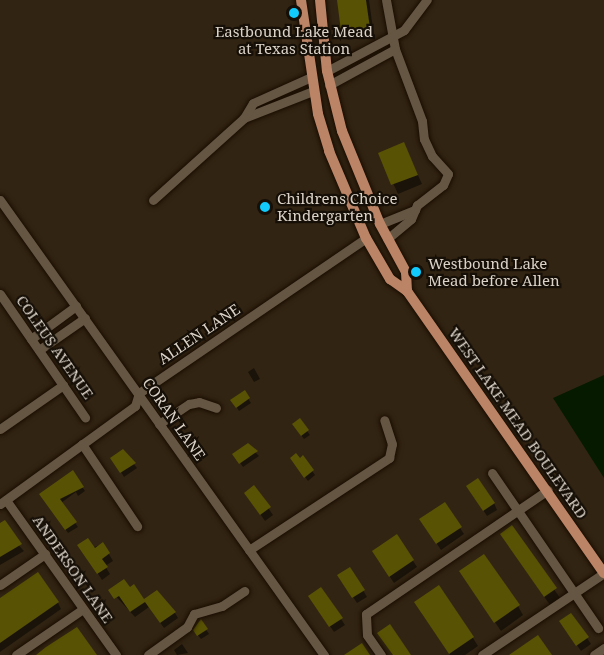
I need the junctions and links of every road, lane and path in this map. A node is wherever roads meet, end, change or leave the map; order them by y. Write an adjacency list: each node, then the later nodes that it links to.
1 (302, 0): 8 (main road, WEST LAKE MEAD BOULEVARD)
2 (320, 0): 7 (main road, WEST LAKE MEAD BOULEVARD)
3 (386, 0): 5 (street)
4 (427, 0): 5 (street)
5 (393, 36): 6 (street); 7 (street)
6 (395, 49): 9 (street); 14 (street)
7 (327, 71): 8 (main road); 9 (main road, WEST LAKE MEAD BOULEVARD)
8 (311, 77): 10 (main road, WEST LAKE MEAD BOULEVARD); 11 (street)
9 (329, 85): 10 (main road); 15 (main road, WEST LAKE MEAD BOULEVARD)
10 (313, 91): 11 (street); 16 (main road, WEST LAKE MEAD BOULEVARD)
11 (243, 118): 13 (street)
12 (0, 200): 21 (street, CORAN LANE)
13 (153, 200)
14 (415, 210): 15 (street); 17 (street)
15 (380, 224): 17 (main road, WEST LAKE MEAD BOULEVARD)
16 (366, 238): 18 (main road, WEST LAKE MEAD BOULEVARD); 26 (street, ALLEN LANE)
17 (387, 239): 18 (main road, WEST LAKE MEAD BOULEVARD)
18 (407, 291): 34 (main road, WEST LAKE MEAD BOULEVARD)
19 (0, 294): 20 (street, COLEUS AVENUE)
20 (3, 306): 23 (street, COLEUS AVENUE)
21 (76, 306): 22 (street, CORAN LANE); 23 (street)
22 (85, 318): 24 (street); 26 (street, CORAN LANE)
23 (31, 339): 24 (street, COLEUS AVENUE)
24 (39, 350): 25 (street, COLEUS AVENUE)
25 (63, 385): 28 (street, COLEUS AVENUE); 31 (street)
26 (139, 393): 30 (street, CORAN LANE); 32 (street, ALLEN LANE)
27 (216, 408): 30 (street)
28 (85, 417)
29 (384, 420): 38 (street)
30 (159, 424): 38 (street, CORAN LANE)
31 (0, 429)
32 (82, 444): 35 (street, ALLEN LANE); 37 (street)
33 (492, 473): 36 (street)
34 (548, 490): 36 (street); 40 (main road, WEST LAKE MEAD BOULEVARD)
35 (3, 502): 39 (street, ANDERSON LANE)
36 (518, 511): 43 (street); 51 (street)
37 (137, 526)
38 (249, 550): 50 (street, CORAN LANE)
39 (45, 554): 41 (street); 44 (street, ANDERSON LANE)
40 (604, 573): 43 (street)
41 (0, 585)
42 (244, 591): 49 (street)
43 (574, 593): 45 (street); 52 (street)
44 (83, 609): 47 (street); 48 (street, ANDERSON LANE)
45 (598, 628)
46 (604, 648): 53 (street)
47 (16, 655)
48 (116, 655)
49 (148, 655)
50 (324, 655)
51 (381, 655)
52 (482, 655)
53 (594, 655)

